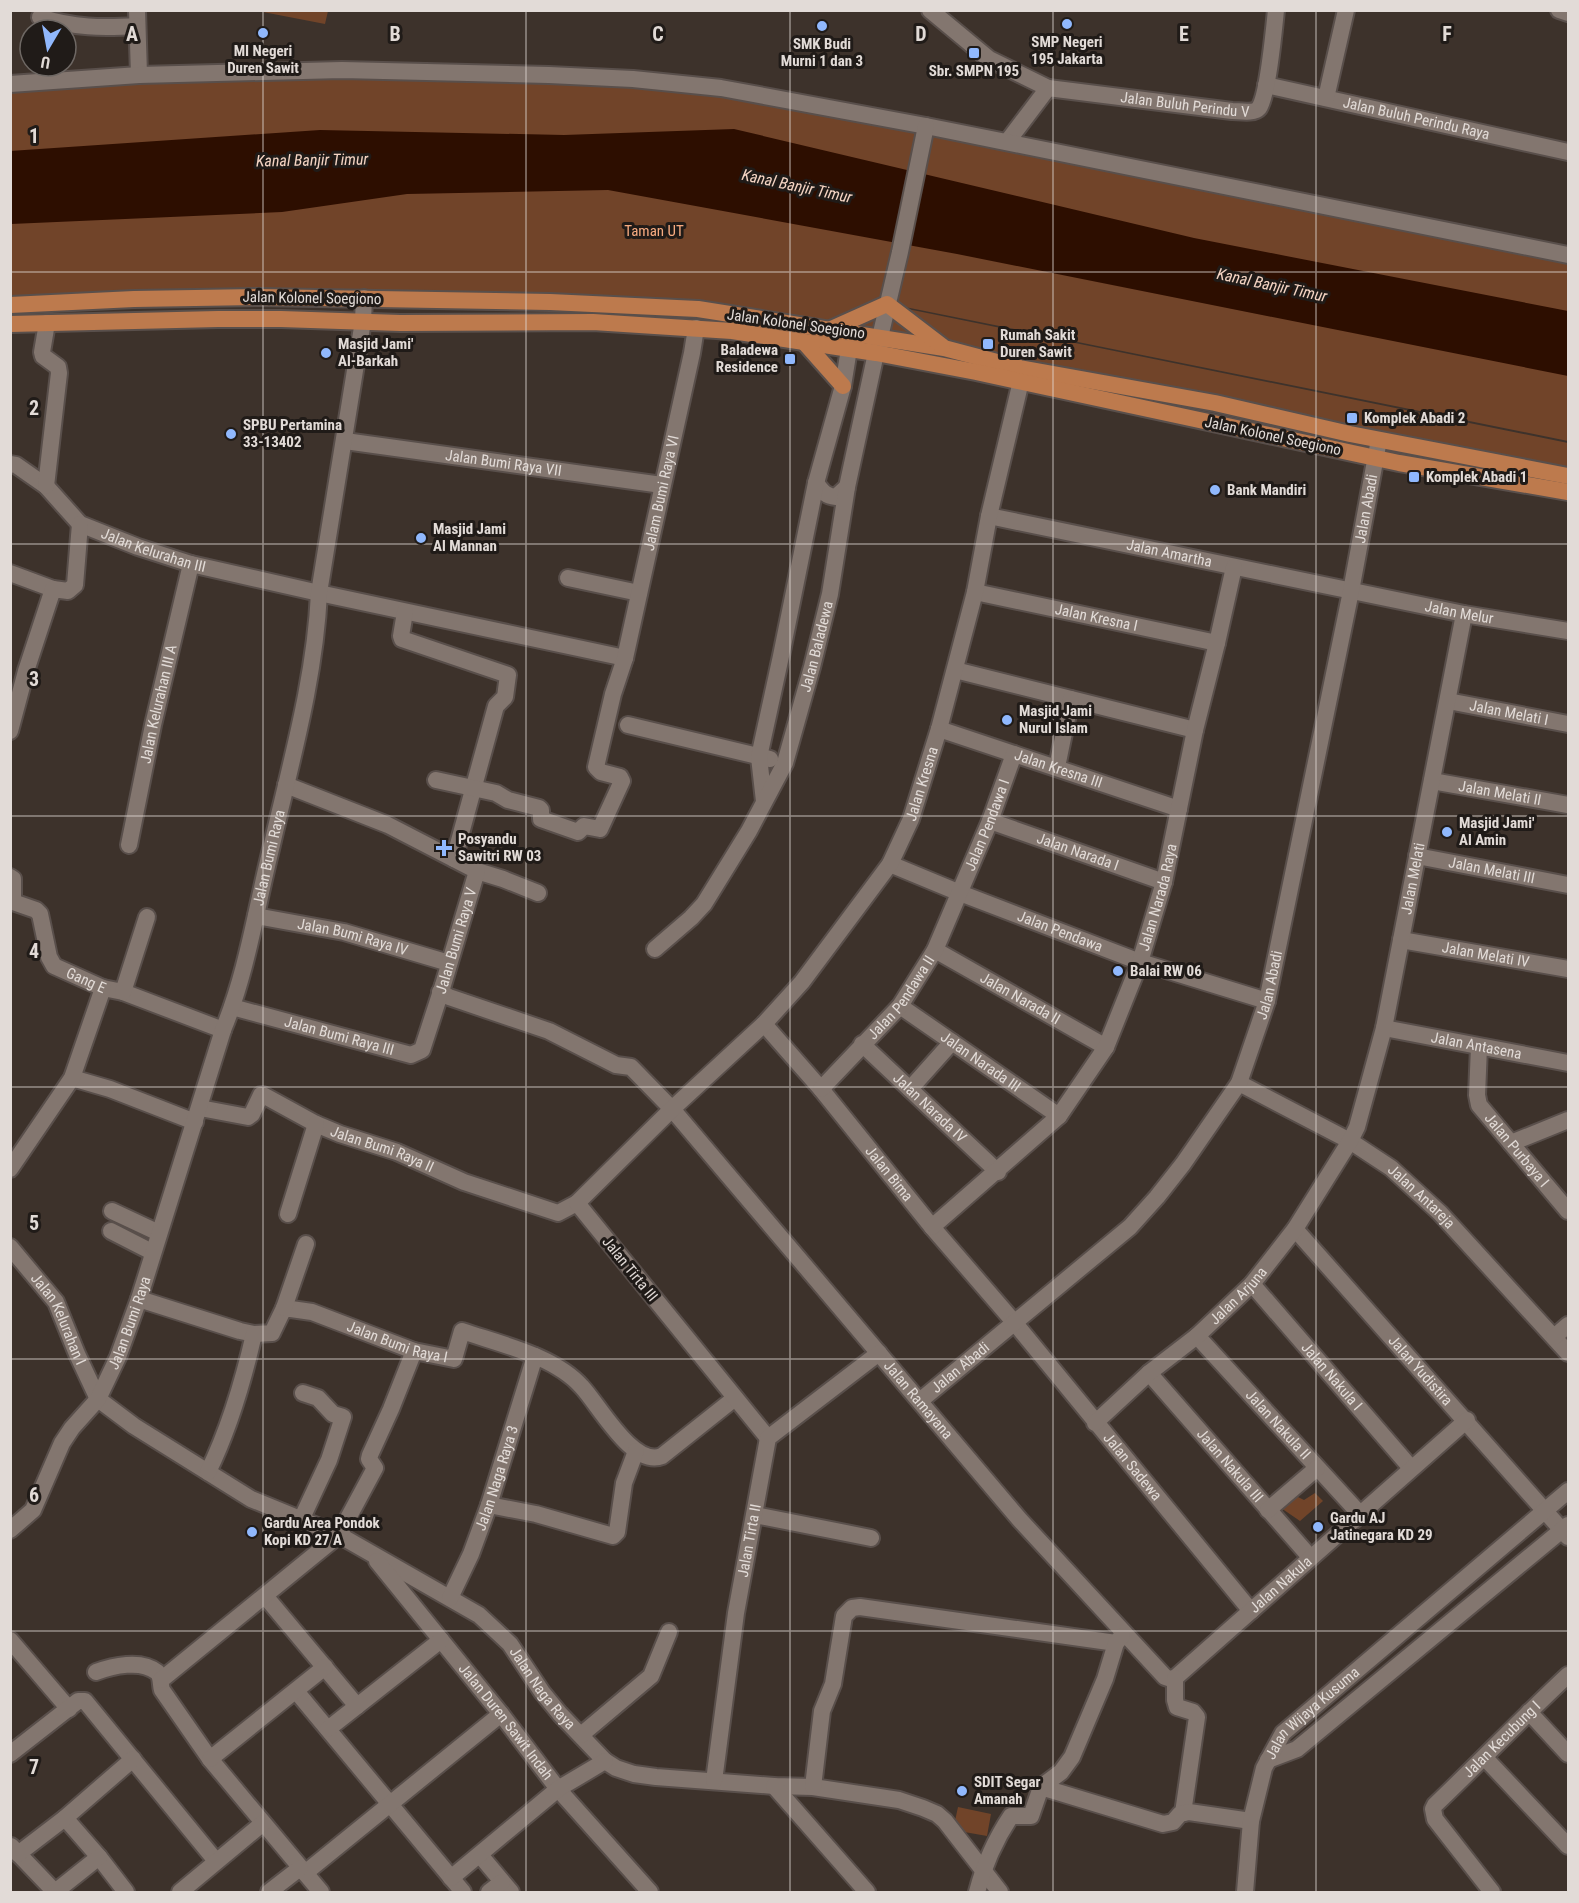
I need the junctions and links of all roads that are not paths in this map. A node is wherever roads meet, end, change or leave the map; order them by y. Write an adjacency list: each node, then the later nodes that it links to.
1 (930, 10): 11 (street, Jalan Buluh Perindu V)
2 (1276, 10): 10 (street, Jalan Buluh Perindu V)
3 (1346, 10): 12 (street)
4 (1558, 10): 5 (street)
5 (1569, 13)
6 (40, 17): 7 (street)
7 (137, 18): 8 (street)
8 (139, 75): 9 (street); 13 (street)
9 (10, 84)
10 (1266, 84): 11 (street, Jalan Buluh Perindu V); 12 (street, Jalan Buluh Perindu Raya)
11 (1048, 88): 14 (street)
12 (1326, 98): 15 (street, Jalan Buluh Perindu Raya)
13 (925, 129): 14 (street); 18 (street, Jalan Baladewa)
14 (1007, 142): 16 (street)
15 (1569, 152)
16 (1569, 255)
17 (363, 298): 19 (main road, Jalan Kolonel Soegiono); 20 (street, Jalan Bumi Raya); 24 (main road, Jalan Kolonel Soegiono)
18 (888, 301): 24 (main road); 27 (street, Jalan Baladewa); 28 (main road)
19 (10, 305)
20 (363, 321): 21 (main road, Jalan Kolonel Soegiono); 23 (main road, Jalan Kolonel Soegiono); 33 (street, Jalan Bumi Raya)
21 (47, 323): 22 (main road, Jalan Kolonel Soegiono); 39 (street)
22 (10, 324)
23 (696, 328): 26 (main road, Jalan Kolonel Soegiono); 38 (street, Jalam Bumi Raya VI)
24 (828, 330): 25 (main road, Jalan Kolonel Soegiono)
25 (856, 333): 27 (main road, Jalan Kolonel Soegiono); 29 (street, Jalan Baladewa)
26 (804, 342): 29 (main road, Jalan Kolonel Soegiono); 31 (main road)
27 (878, 345): 28 (main road, Jalan Kolonel Soegiono); 29 (main road, Jalan Kolonel Soegiono); 30 (main road, Jalan Kolonel Soegiono); 40 (street, Jalan Baladewa)
28 (944, 348): 32 (main road, Jalan Kolonel Soegiono)
29 (849, 349): 31 (street, Jalan Baladewa)
30 (1021, 381): 34 (main road, Jalan Kolonel Soegiono); 42 (street, Jalan Kresna)
31 (843, 386): 37 (street, Jalan Baladewa)
32 (1379, 440): 34 (street, Jalan Abadi); 36 (main road, Jalan Kolonel Soegiono)
33 (345, 441): 38 (street, Jalan Bumi Raya VII); 51 (street, Jalan Bumi Raya)
34 (1375, 458): 41 (main road, Jalan Kolonel Soegiono); 49 (street, Jalan Abadi)
35 (10, 464): 39 (street, Jalan Kelurahan III)
36 (1569, 476)
37 (816, 483): 40 (street); 67 (street, Jalan Baladewa)
38 (662, 485): 52 (street, Jalam Bumi Raya VI)
39 (46, 486): 43 (street, Jalan Kelurahan III)
40 (847, 487): 68 (street, Jalan Baladewa)
41 (1569, 492)
42 (988, 516): 45 (street, Jalan Amartha); 50 (street, Jalan Kresna)
43 (81, 524): 44 (street, Jalan Kelurahan III); 48 (street)
44 (191, 564): 51 (street, Jalan Kelurahan III); 78 (street, Jalan Kelurahan III A)
45 (1234, 567): 49 (street, Jalan Amartha); 56 (street, Jalan Narada Raya)
46 (10, 573): 48 (street)
47 (568, 578): 52 (street)
48 (53, 589): 65 (street)
49 (1351, 591): 54 (street, Jalan Melur); 99 (street, Jalan Abadi)
50 (975, 592): 56 (street, Jalan Kresna I); 58 (street, Jalan Kresna)
51 (319, 593): 53 (street); 72 (street, Jalan Bumi Raya)
52 (639, 594): 57 (street, Jalam Bumi Raya VI)
53 (405, 612): 57 (street); 73 (street)
54 (1464, 614): 55 (street, Jalan Melur); 60 (street, Jalan Melati)
55 (1569, 631)
56 (1217, 643): 64 (street, Jalan Narada Raya)
57 (625, 658): 73 (street, Jalam Bumi Raya VI)
58 (955, 670): 59 (street); 63 (street, Jalan Kresna)
59 (1071, 699): 64 (street); 69 (street)
60 (1448, 701): 62 (street, Jalan Melati I); 71 (street, Jalan Melati)
61 (628, 724): 67 (street)
62 (1569, 724)
63 (939, 729): 66 (street, Jalan Kresna III); 81 (street, Jalan Kresna)
64 (1195, 730): 76 (street, Jalan Narada Raya)
65 (10, 731)
66 (1014, 754): 69 (street, Jalan Kresna III); 77 (street, Jalan Pendawa I)
67 (759, 757): 68 (street); 74 (street, Jalan Baladewa)
68 (785, 763): 74 (street, Jalan Baladewa)
69 (1057, 767): 76 (street, Jalan Kresna III)
70 (436, 780): 73 (street)
71 (1432, 781): 75 (street, Jalan Melati II); 79 (street, Jalan Melati)
72 (286, 785): 80 (street, Jalan Bumi Raya V); 88 (street, Jalan Bumi Raya)
73 (472, 788): 80 (street)
74 (764, 801): 91 (street, Jalan Baladewa)
75 (1569, 805)
76 (1179, 809): 84 (street, Jalan Narada Raya)
77 (990, 821): 84 (street, Jalan Narada I); 87 (street, Jalan Pendawa I)
78 (129, 845)
79 (1417, 856): 85 (street, Jalan Melati III); 90 (street, Jalan Melati)
80 (454, 859): 82 (street, Jalan Bumi Raya V)
81 (890, 864): 87 (street, Jalan Pendawa); 102 (street, Jalan Kresna)
82 (477, 871): 86 (street); 94 (street, Jalan Bumi Raya V)
83 (10, 877): 96 (street, Gang E)
84 (1164, 882): 93 (street, Jalan Narada Raya)
85 (1569, 885)
86 (538, 893)
87 (960, 893): 92 (street, Jalan Pendawa II); 93 (street, Jalan Pendawa)
88 (256, 916): 94 (street, Jalan Bumi Raya IV); 101 (street, Jalan Bumi Raya)
89 (147, 917): 97 (street)
90 (1401, 940): 95 (street, Jalan Melati IV); 103 (street, Jalan Melati)
91 (655, 949)
92 (935, 950): 100 (street, Jalan Pendawa II); 107 (street, Jalan Narada II)
93 (1140, 962): 99 (street, Jalan Pendawa); 107 (street, Jalan Narada Raya)
94 (448, 963): 98 (street, Jalan Bumi Raya V)
95 (1569, 969)
96 (103, 988): 97 (street, Gang E); 110 (street)
97 (123, 992): 104 (street, Gang E)
98 (440, 992): 101 (street, Jalan Bumi Raya III); 114 (street, Jalan Bumi Raya V)
99 (1267, 1000): 111 (street, Jalan Abadi)
100 (900, 1006): 105 (street, Jalan Narada III); 106 (street, Jalan Pendawa II)
101 (232, 1007): 104 (street, Jalan Bumi Raya)
102 (764, 1024): 112 (street, Jalan Bima); 114 (street, Jalan Kresna)
103 (1384, 1028): 108 (street, Jalan Antasena); 119 (street, Jalan Melati)
104 (223, 1030): 115 (street, Jalan Bumi Raya)
105 (951, 1042): 113 (street); 116 (street, Jalan Narada III)
106 (862, 1044): 112 (street, Jalan Pendawa II); 113 (street, Jalan Narada IV)
107 (1106, 1047): 116 (street, Jalan Narada Raya)
108 (1479, 1047): 109 (street, Jalan Antasena); 120 (street, Jalan Purbaya I)
109 (1569, 1063)
110 (72, 1078): 115 (street); 121 (street)
111 (1239, 1083): 119 (street, Jalan Antareja); 137 (street, Jalan Abadi)
112 (821, 1089): 127 (street, Jalan Bima)
113 (910, 1089): 122 (street, Jalan Narada IV)
114 (672, 1109): 123 (street); 143 (street, Jalan Ramayana)
115 (198, 1115): 118 (street, Jalan Bumi Raya II); 130 (street, Jalan Bumi Raya)
116 (1059, 1116): 122 (street, Jalan Narada Raya)
117 (1569, 1120): 120 (street)
118 (316, 1124): 123 (street, Jalan Bumi Raya II); 126 (street)
119 (1350, 1141): 128 (street, Jalan Arjuna); 141 (street, Jalan Antareja)
120 (1511, 1143): 125 (street, Jalan Purbaya I)
121 (10, 1169)
122 (998, 1172): 127 (street, Jalan Narada Raya)
123 (577, 1203): 148 (street, Jalan Tirta III)
124 (112, 1211): 130 (street)
125 (1569, 1211)
126 (288, 1214)
127 (932, 1227): 137 (street, Jalan Bima)
128 (1295, 1229): 134 (street, Jalan Arjuna); 151 (street, Jalan Yudistira)
129 (111, 1231): 133 (street)
130 (159, 1233): 133 (street, Jalan Bumi Raya)
131 (306, 1244): 136 (street)
132 (10, 1247): 149 (street, Jalan Kelurahan I)
133 (153, 1252): 135 (street, Jalan Bumi Raya)
134 (1252, 1284): 140 (street, Jalan Arjuna); 156 (street, Jalan Nakula I)
135 (139, 1299): 139 (street); 149 (street, Jalan Bumi Raya)
136 (284, 1308): 139 (street); 142 (street, Jalan Bumi Raya I)
137 (1014, 1322): 150 (street, Jalan Abadi); 152 (street, Jalan Sadewa)
138 (1569, 1324): 141 (street)
139 (254, 1334): 157 (street)
140 (1197, 1336): 146 (street, Jalan Arjuna); 155 (street, Jalan Nakula II)
141 (1554, 1337): 144 (street, Jalan Antareja)
142 (414, 1351): 145 (street, Jalan Bumi Raya I); 167 (street)
143 (879, 1353): 150 (street, Jalan Ramayana); 153 (street)
144 (1569, 1353)
145 (535, 1356): 154 (street, Jalan Bumi Raya I); 159 (street, Jalan Naga Raya 3)
146 (1149, 1373): 152 (street, Jalan Arjuna); 160 (street, Jalan Nakula III)
147 (303, 1393): 164 (street)
148 (735, 1398): 153 (street, Jalan Tirta III); 154 (street)
149 (98, 1399): 157 (street, Jalan Naga Raya); 165 (street, Jalan Bumi Raya)
150 (921, 1400): 175 (street, Jalan Ramayana)
151 (1467, 1420): 156 (street, Jalan Nakula); 161 (street, Jalan Yudistira)
152 (1095, 1423): 173 (street, Jalan Sadewa)
153 (768, 1438): 163 (street, Jalan Tirta II)
154 (636, 1451): 159 (street)
155 (1317, 1468): 160 (street); 162 (street, Jalan Nakula II)
156 (1411, 1468): 162 (street, Jalan Nakula)
157 (208, 1472): 164 (street, Jalan Naga Raya)
158 (1569, 1491): 161 (street, Jalan Wijaya Kusuma)
159 (489, 1505): 172 (street, Jalan Naga Raya 3)
160 (1268, 1510): 170 (street, Jalan Nakula III)
161 (1545, 1511): 166 (street, Jalan Yudistira); 195 (street, Jalan Wijaya Kusuma)
162 (1359, 1514): 170 (street, Jalan Nakula)
163 (755, 1515): 168 (street); 197 (street, Jalan Tirta II)
164 (301, 1520): 167 (street, Jalan Naga Raya)
165 (10, 1530)
166 (1567, 1531): 195 (street, Jalan Wijaya Kusuma)
167 (339, 1535): 169 (street, Jalan Naga Raya); 171 (street)
168 (871, 1538)
169 (369, 1551): 172 (street, Jalan Naga Raya); 177 (street, Jalan Duren Sawit Indah)
170 (1310, 1557): 173 (street, Jalan Nakula)
171 (265, 1596): 178 (street); 182 (street)
172 (450, 1598): 189 (street, Jalan Naga Raya)
173 (1251, 1611): 181 (street, Jalan Nakula)
174 (669, 1632): 189 (street)
175 (1120, 1638): 181 (street, Jalan Ramayana); 199 (street); 200 (street)
176 (10, 1640): 184 (street)
177 (441, 1640): 185 (street); 187 (street, Jalan Duren Sawit Indah)
178 (325, 1667): 183 (street); 185 (street)
179 (96, 1672): 182 (street)
180 (1569, 1675): 186 (street, Jalan Kecubung I)
181 (1175, 1678): 203 (street)
182 (161, 1680): 193 (street)
183 (297, 1691): 188 (street); 193 (street)
184 (73, 1705): 190 (street); 194 (street)
185 (357, 1706): 188 (street)
186 (1528, 1712): 191 (street); 192 (street, Jalan Kecubung I)
187 (501, 1714): 201 (street, Jalan Duren Sawit Indah); 202 (street)
188 (327, 1729): 202 (street)
189 (580, 1735): 196 (street, Jalan Naga Raya)
190 (10, 1754)
191 (1569, 1754)
192 (1485, 1758): 207 (street); 227 (street, Jalan Kecubung I)
193 (210, 1759): 206 (street)
194 (133, 1760): 204 (street); 211 (street)
195 (1268, 1760): 205 (street)
196 (606, 1761): 197 (street, Jalan Naga Raya); 201 (street)
197 (714, 1781): 198 (street, Jalan Naga Raya)
198 (774, 1786): 199 (street, Jalan Naga Raya); 223 (street)
199 (813, 1787): 213 (street, Jalan Naga Raya)
200 (1041, 1787): 203 (street); 213 (street)
201 (558, 1789): 209 (street); 216 (street, Jalan Duren Sawit Indah)
202 (389, 1804): 212 (street); 214 (street)
203 (1183, 1813): 205 (street)
204 (65, 1818): 208 (street); 210 (street)
205 (1251, 1821): 226 (street)
206 (263, 1823): 211 (street); 212 (street)
207 (1569, 1846)
208 (14, 1849): 217 (street)
209 (480, 1855): 214 (street); 215 (street)
210 (99, 1857): 217 (street); 218 (street)
211 (216, 1861): 219 (street)
212 (303, 1870): 220 (street); 221 (street)
213 (983, 1872): 224 (street); 225 (street, Jalan Naga Raya)
214 (450, 1878): 222 (street)
215 (501, 1889)
216 (644, 1891)
217 (55, 1893)
218 (126, 1893)
219 (180, 1893)
220 (269, 1893)
221 (321, 1893)
222 (463, 1893)
223 (867, 1893)
224 (977, 1893)
225 (1000, 1893)
226 (1245, 1893)
227 (1492, 1893)

